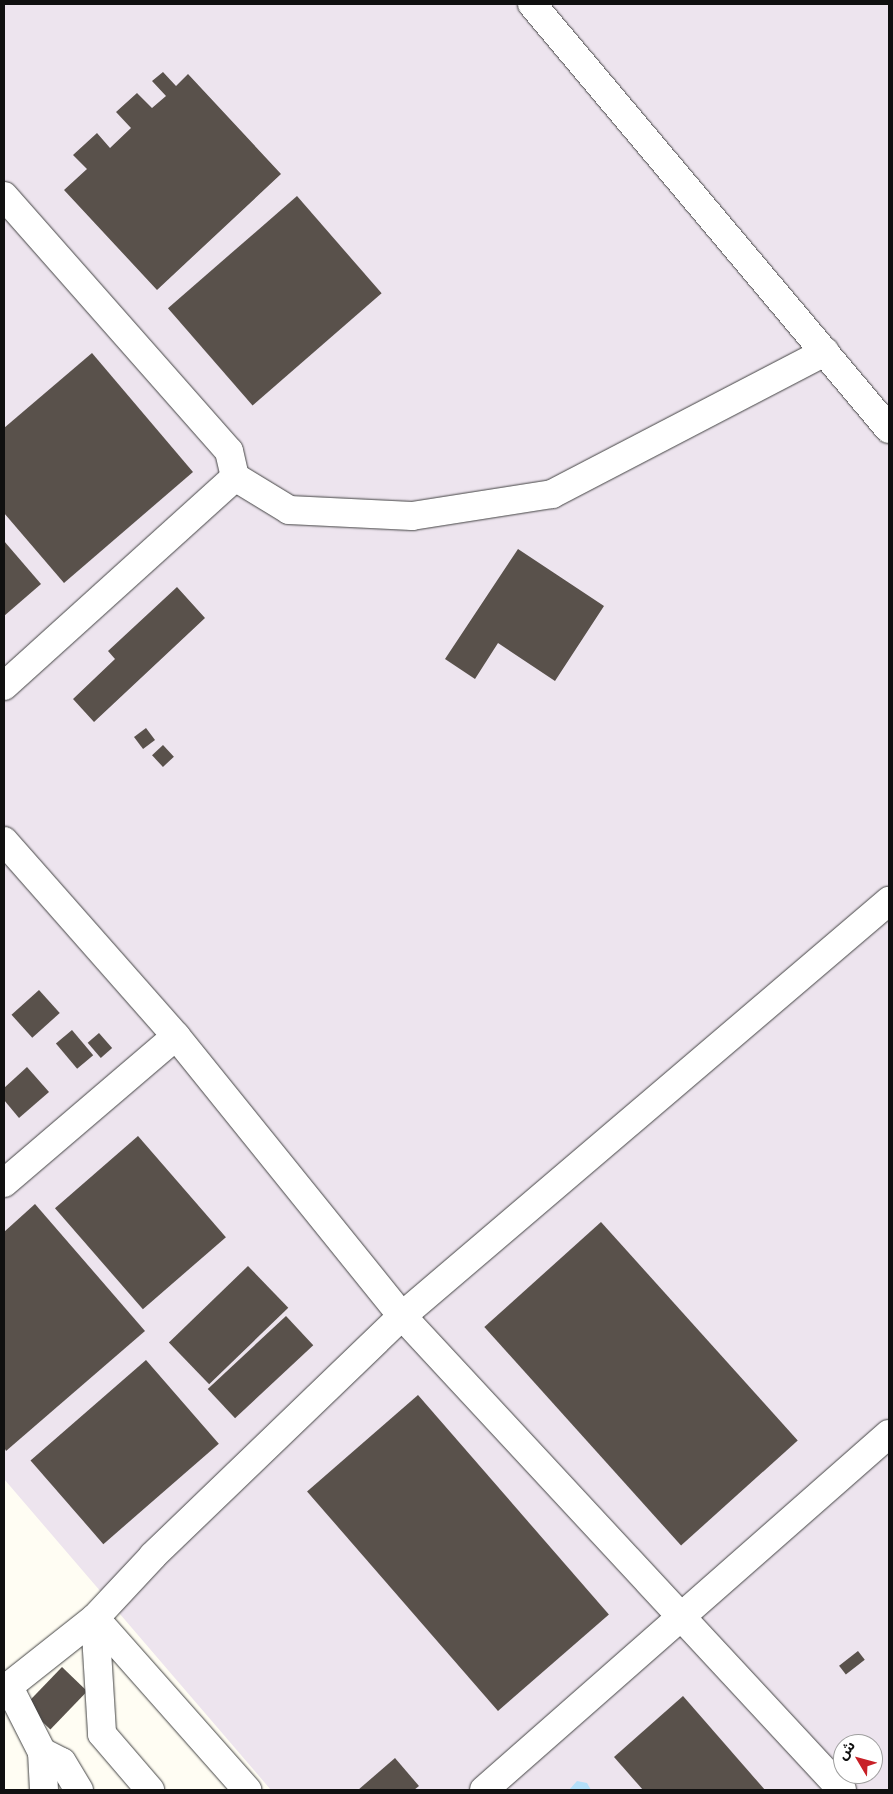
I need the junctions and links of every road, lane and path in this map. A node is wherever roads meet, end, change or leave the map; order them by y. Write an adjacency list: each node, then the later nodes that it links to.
1 (532, 4): 3 (street)
2 (4, 196): 5 (street)
3 (825, 352): 4 (street); 5 (street)
4 (889, 429)
5 (235, 477): 6 (street)
6 (4, 686)
7 (4, 841): 9 (street)
8 (889, 902): 11 (street)
9 (176, 1036): 10 (street); 11 (street)
10 (4, 1183)
11 (402, 1316): 13 (street); 14 (street)
12 (889, 1434): 13 (street)
13 (684, 1616): 21 (street); 22 (street)
14 (95, 1618): 15 (street); 19 (street); 20 (street)
15 (6, 1688): 16 (street)
16 (42, 1752): 17 (street); 18 (street)
17 (44, 1790)
18 (79, 1790)
19 (150, 1790)
20 (247, 1790)
21 (484, 1790)
22 (842, 1790)

